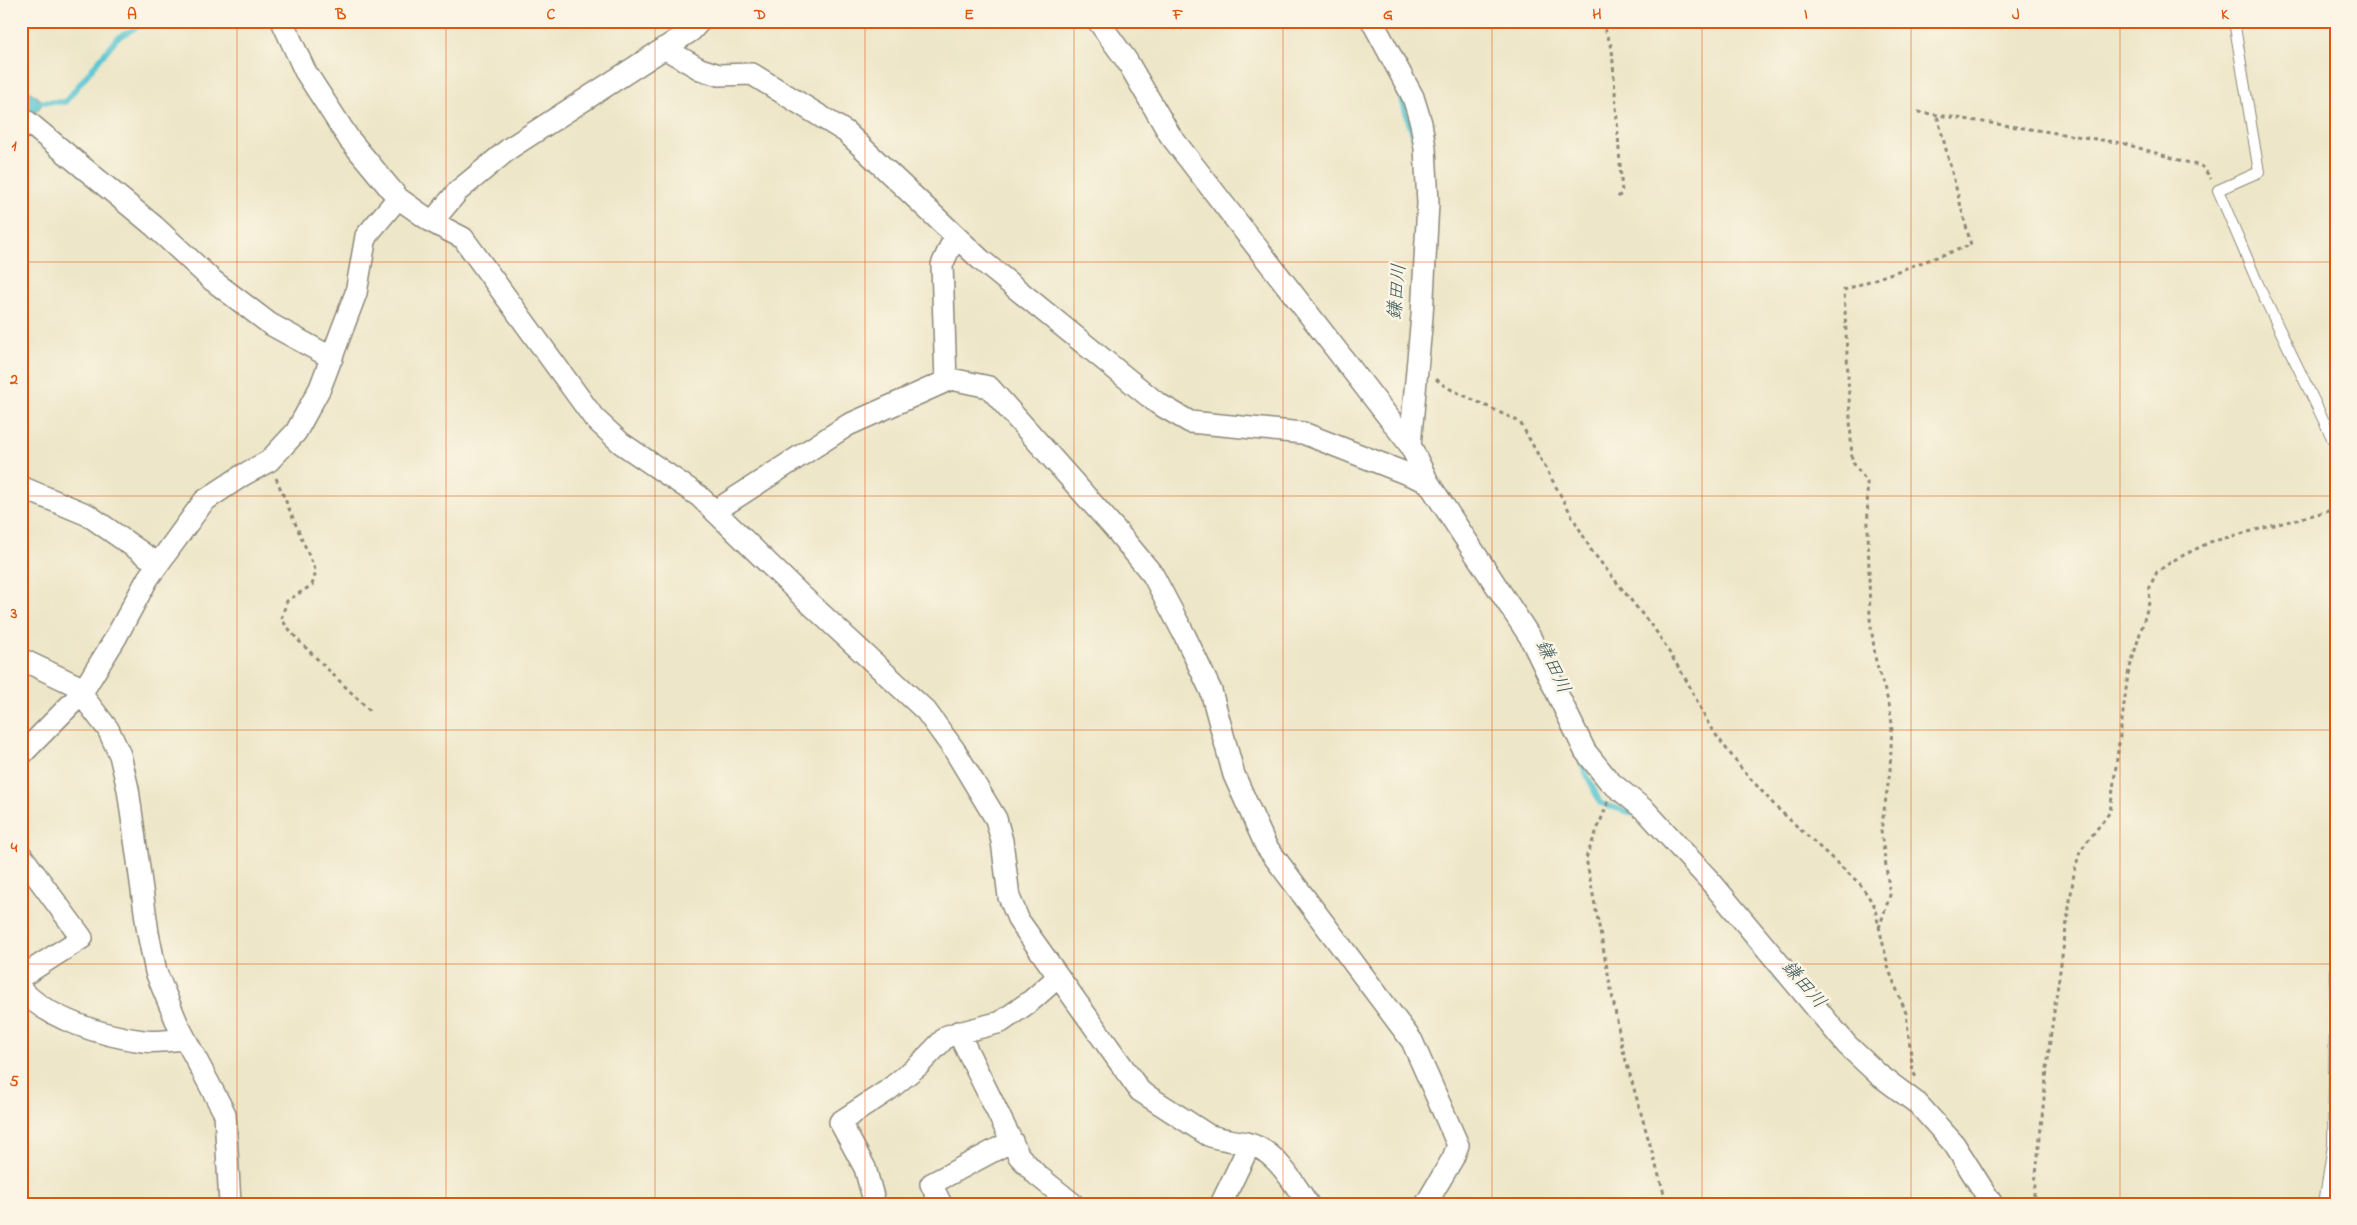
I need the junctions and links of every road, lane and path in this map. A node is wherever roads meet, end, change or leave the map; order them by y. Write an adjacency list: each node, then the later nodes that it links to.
1 (282, 21): 12 (street)
2 (700, 21): 7 (street)
3 (1098, 21): 19 (street)
4 (1372, 21): 17 (street)
5 (1602, 21): 13 (path)
6 (2234, 21): 11 (lane)
7 (664, 48): 14 (street); 15 (street)
8 (1918, 112): 9 (path)
9 (1937, 115): 11 (path); 33 (path)
10 (21, 129): 16 (street)
11 (2218, 190): 20 (lane)
12 (398, 198): 14 (street); 16 (street)
13 (1616, 199)
14 (432, 222): 25 (street)
15 (955, 236): 18 (street); 22 (street)
16 (332, 358): 21 (street)
17 (1417, 365): 19 (street); 33 (path)
18 (946, 381): 25 (street); 49 (street)
19 (1410, 445): 22 (street)
20 (2336, 446)
21 (269, 461): 26 (street); 29 (path)
22 (1428, 482): 31 (street)
23 (21, 487): 26 (street)
24 (2336, 509): 52 (path)
25 (715, 510): 35 (street)
26 (158, 564): 28 (street)
27 (21, 659): 28 (street)
28 (82, 692): 30 (street); 39 (street)
29 (370, 711)
30 (21, 755)
31 (1614, 785): 50 (path); 51 (street)
32 (21, 855): 36 (street)
33 (1879, 929): 40 (path)
34 (2336, 970): 53 (lane)
35 (1058, 977): 38 (street); 42 (street)
36 (21, 978)
37 (21, 989): 39 (street)
38 (958, 1032): 41 (street); 45 (street)
39 (185, 1039): 44 (street)
40 (1918, 1079)
41 (1012, 1141): 43 (street); 46 (street)
42 (1250, 1144): 47 (street); 48 (street)
43 (1067, 1202)
44 (230, 1204)
45 (876, 1204)
46 (941, 1204)
47 (1221, 1204)
48 (1308, 1204)
49 (1426, 1204)
50 (1667, 1204)
51 (1992, 1204)
52 (2033, 1204)
53 (2324, 1204)

